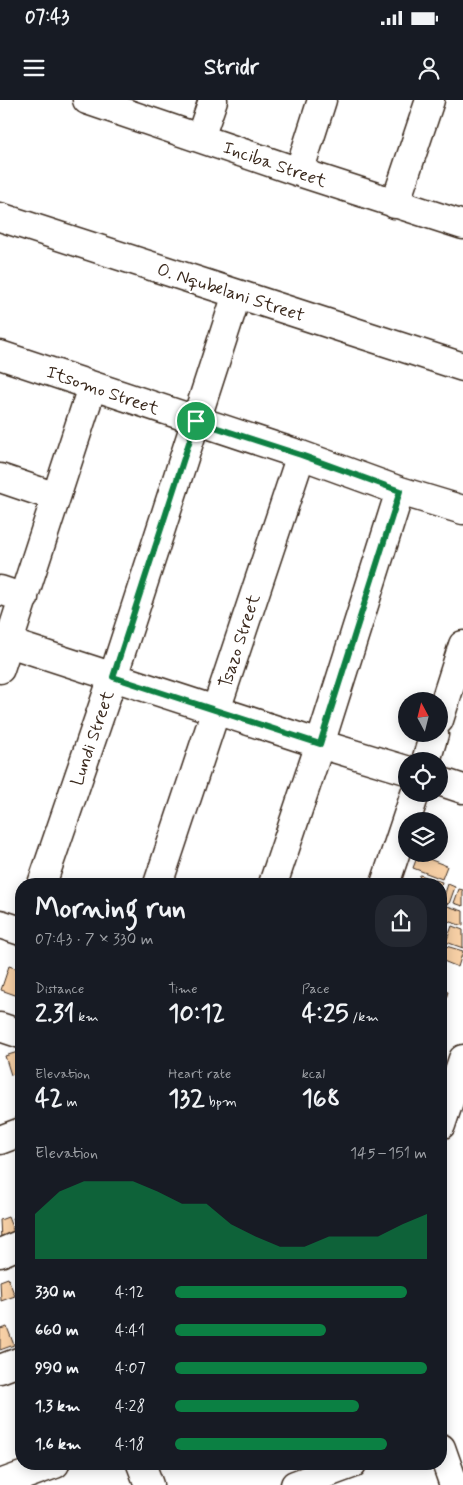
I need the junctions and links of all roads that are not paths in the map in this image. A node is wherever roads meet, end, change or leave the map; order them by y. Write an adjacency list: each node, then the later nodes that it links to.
1 (212, 100): 5 (street)
2 (322, 100): 6 (street)
3 (430, 100): 7 (street)
4 (96, 101): 5 (street, Inciba Street)
5 (200, 138): 6 (street, Inciba Street)
6 (299, 172): 7 (street, Inciba Street)
7 (395, 204): 9 (street, Inciba Street)
8 (0, 217): 10 (street, O. Nqubelani Street)
9 (463, 225)
10 (237, 294): 12 (street, O. Nqubelani Street); 14 (street, Lundi Street)
11 (0, 355): 13 (street, Itsomo Street)
12 (463, 367)
13 (92, 387): 14 (street, Itsomo Street); 18 (street)
14 (196, 421): 15 (street, Itsomo Street); 24 (street, Lundi Street)
15 (301, 455): 17 (street, Itsomo Street); 26 (street, Tsazo Street)
16 (0, 478): 18 (street)
17 (400, 491): 19 (street, Itsomo Street); 27 (street)
18 (56, 497): 20 (street)
19 (463, 510)
20 (12, 594): 21 (street)
21 (9, 643): 23 (street); 24 (street)
22 (463, 645): 25 (street)
23 (0, 669)
24 (113, 677): 26 (street); 32 (street, Lundi Street)
25 (448, 692)
26 (216, 710): 27 (street); 33 (street, Tsazo Street)
27 (320, 744): 28 (street); 34 (street)
28 (398, 768)
29 (448, 784): 30 (street)
30 (463, 789)
31 (412, 802): 35 (street)
32 (44, 878)
33 (160, 878)
34 (275, 878)
35 (388, 878)
36 (0, 924): 37 (street)
37 (15, 928)
38 (456, 1072): 39 (street)
39 (447, 1104)
40 (15, 1134): 41 (street)
41 (0, 1140)
42 (15, 1247): 43 (street)
43 (0, 1253)
44 (15, 1364): 45 (street)
45 (0, 1370)
46 (447, 1465): 53 (street)
47 (38, 1470): 50 (street)
48 (143, 1470): 51 (street)
49 (335, 1470): 52 (street)
50 (0, 1484)
51 (149, 1485)
52 (294, 1485)
53 (454, 1485)

